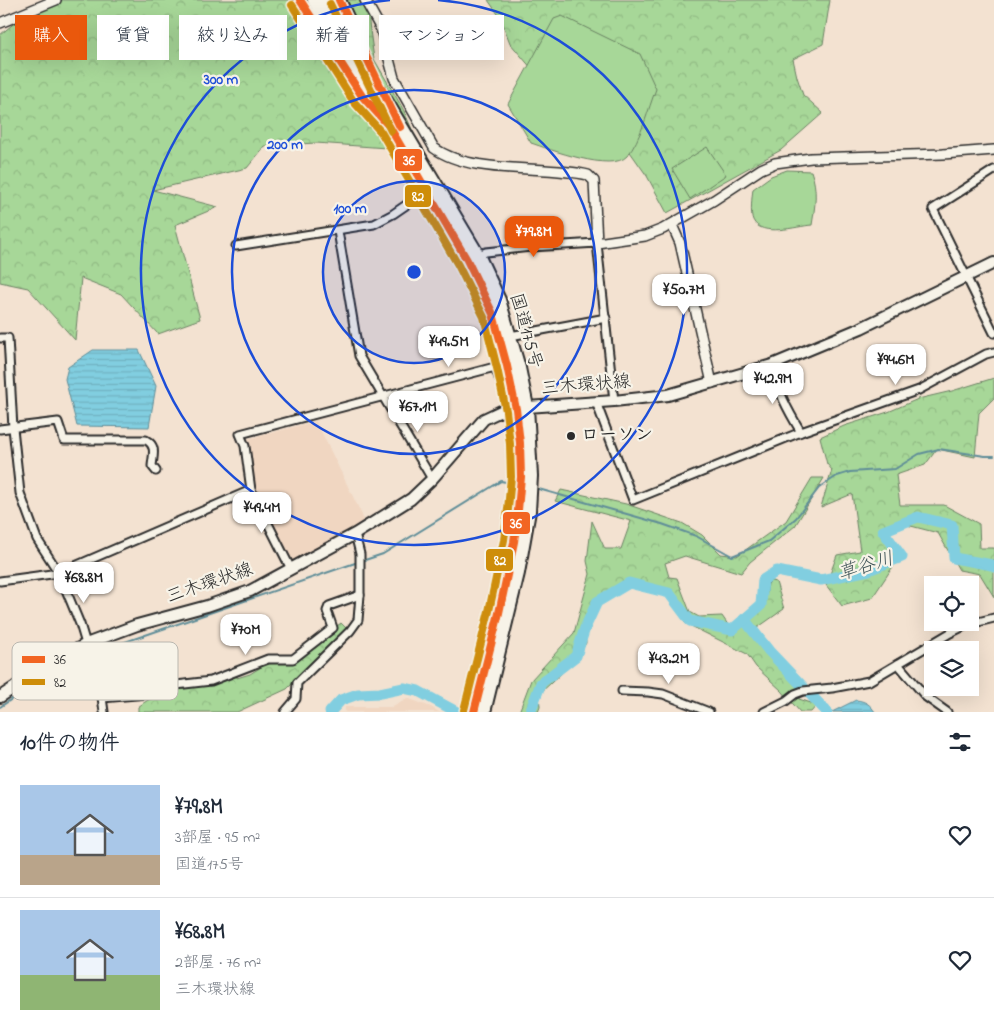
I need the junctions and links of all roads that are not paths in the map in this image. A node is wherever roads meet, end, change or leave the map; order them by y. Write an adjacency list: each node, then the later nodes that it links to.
1 (56, 0): 7 (street)
2 (300, 0): 8 (highway)
3 (314, 0): 8 (highway, 国道175号)
4 (326, 0): 8 (highway, 国道175号)
5 (338, 0): 8 (highway)
6 (365, 0): 14 (street)
7 (0, 23)
8 (393, 124): 11 (highway, 国道175号); 16 (highway, 国道175号)
9 (994, 150): 12 (street)
10 (994, 170): 18 (street)
11 (428, 190): 13 (street); 16 (highway, 国道175号)
12 (672, 225): 14 (street); 26 (street)
13 (338, 231): 15 (street); 27 (street)
14 (597, 243): 16 (street); 19 (street)
15 (236, 246)
16 (472, 257): 21 (highway, 国道175号); 25 (highway, 国道175号)
17 (994, 263): 18 (main road, 三木環状線)
18 (966, 278): 20 (street); 24 (main road, 三木環状線)
19 (606, 318): 21 (street); 28 (street)
20 (994, 332)
21 (510, 336): 30 (highway, 国道175号)
22 (0, 338): 31 (street)
23 (994, 352): 33 (street)
24 (772, 365): 26 (main road, 三木環状線); 33 (street)
25 (510, 382): 27 (street); 30 (highway, 国道175号)
26 (712, 384): 28 (main road, 三木環状線)
27 (384, 397): 35 (street); 36 (street)
28 (614, 401): 29 (main road, 三木環状線)
29 (596, 402): 30 (main road, 三木環状線); 33 (street)
30 (522, 408): 35 (main road, 三木環状線); 51 (highway, 国道175号); 52 (highway, 国道175号)
31 (13, 428): 32 (street); 34 (street); 39 (street)
32 (0, 429)
33 (801, 432)
34 (156, 471)
35 (432, 479): 37 (main road, 三木環状線)
36 (251, 490): 38 (street); 39 (street)
37 (355, 534): 38 (main road, 三木環状線); 41 (street)
38 (291, 569): 44 (main road, 三木環状線)
39 (60, 573): 40 (street); 43 (street)
40 (0, 581)
41 (360, 595): 46 (street); 50 (street)
42 (994, 618): 45 (street)
43 (85, 642)
44 (91, 642)
45 (898, 664): 54 (street); 55 (street)
46 (178, 685)
47 (12, 689): 49 (main road, 三木環状線)
48 (622, 691): 53 (street)
49 (0, 697)
50 (285, 712)
51 (474, 712)
52 (484, 712)
53 (708, 712)
54 (764, 712)
55 (947, 712)

